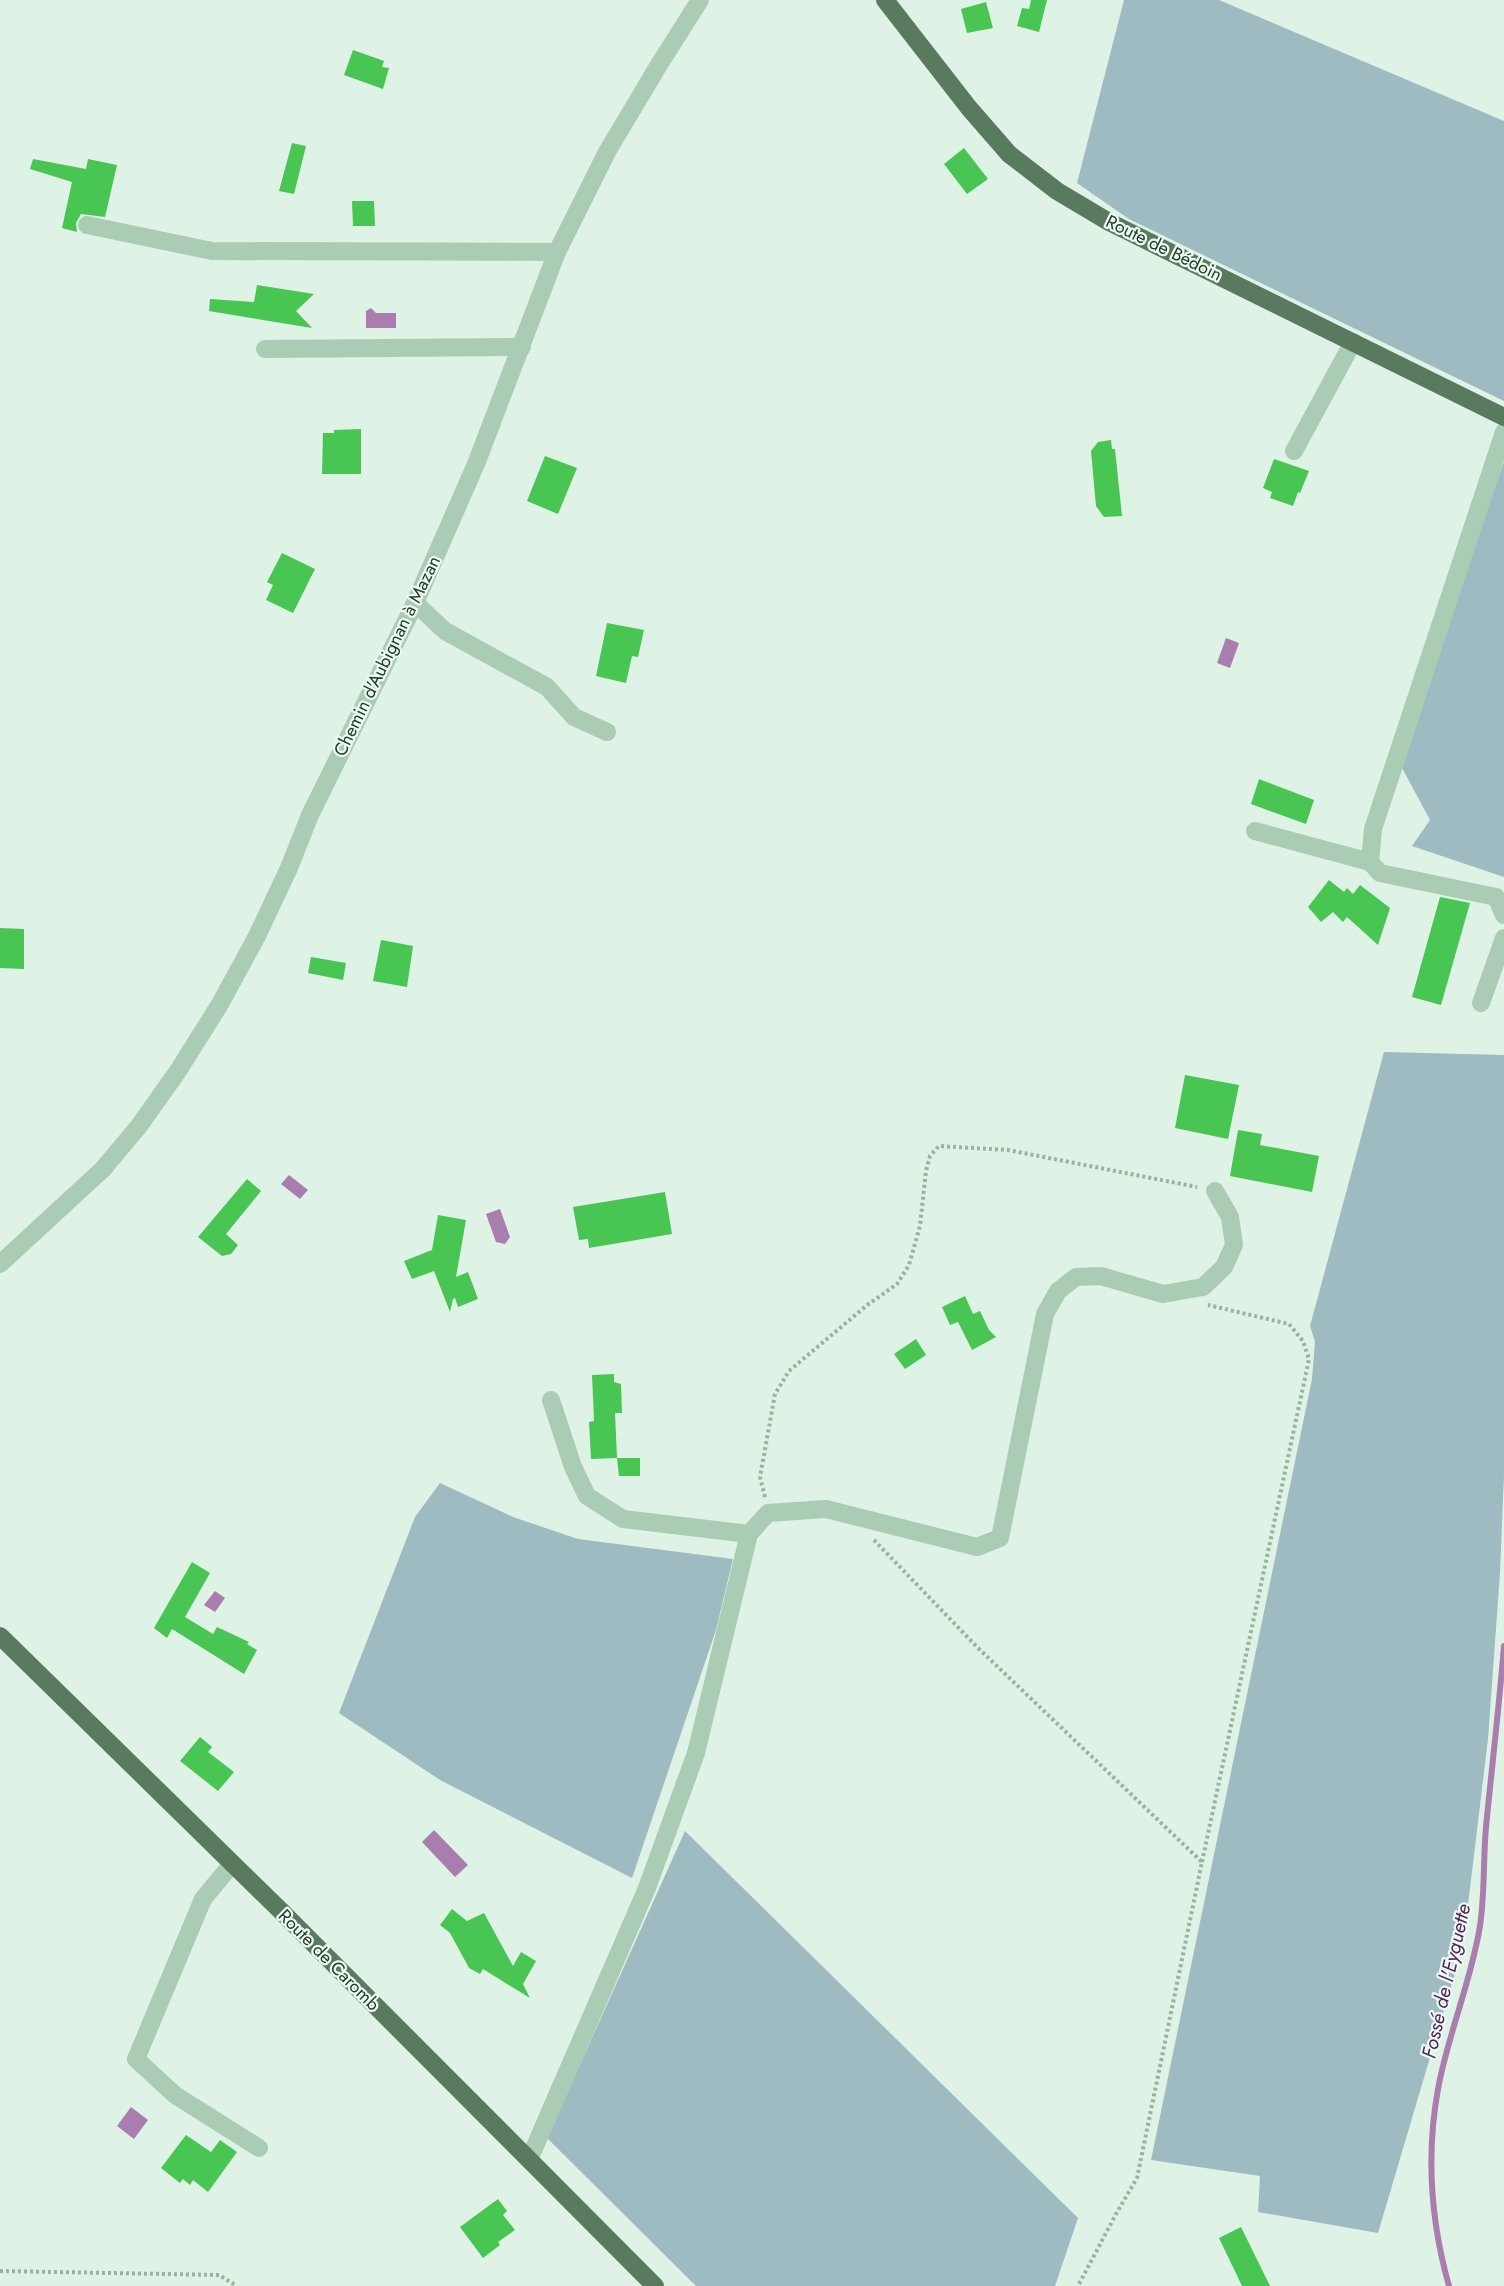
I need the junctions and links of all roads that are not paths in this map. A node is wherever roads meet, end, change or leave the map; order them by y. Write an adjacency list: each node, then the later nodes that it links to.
1 (700, 0): 4 (street, Chemin d'Aubignan à Mazan)
2 (885, 0): 5 (main road, Route de Bédoin)
3 (87, 225): 4 (street)
4 (557, 252): 6 (street, Chemin d'Aubignan à Mazan)
5 (1353, 342): 8 (main road, Route de Bédoin); 10 (street)
6 (522, 347): 7 (street); 11 (street, Chemin d'Aubignan à Mazan)
7 (265, 348)
8 (1504, 417)
9 (1504, 432): 14 (street)
10 (1294, 451)
11 (415, 603): 12 (street); 19 (street, Chemin d'Aubignan à Mazan)
12 (607, 732)
13 (1255, 831): 14 (street)
14 (1370, 862): 15 (street)
15 (1504, 915)
16 (1504, 938): 17 (street)
17 (1480, 1003)
18 (1215, 1191): 21 (street)
19 (0, 1264)
20 (551, 1400): 21 (street)
21 (749, 1534): 25 (street)
22 (0, 1636): 23 (main road, Route de Caromb)
23 (232, 1864): 24 (street); 25 (main road, Route de Caromb)
24 (259, 2148)
25 (529, 2160): 26 (main road, Route de Caromb)
26 (656, 2286)

